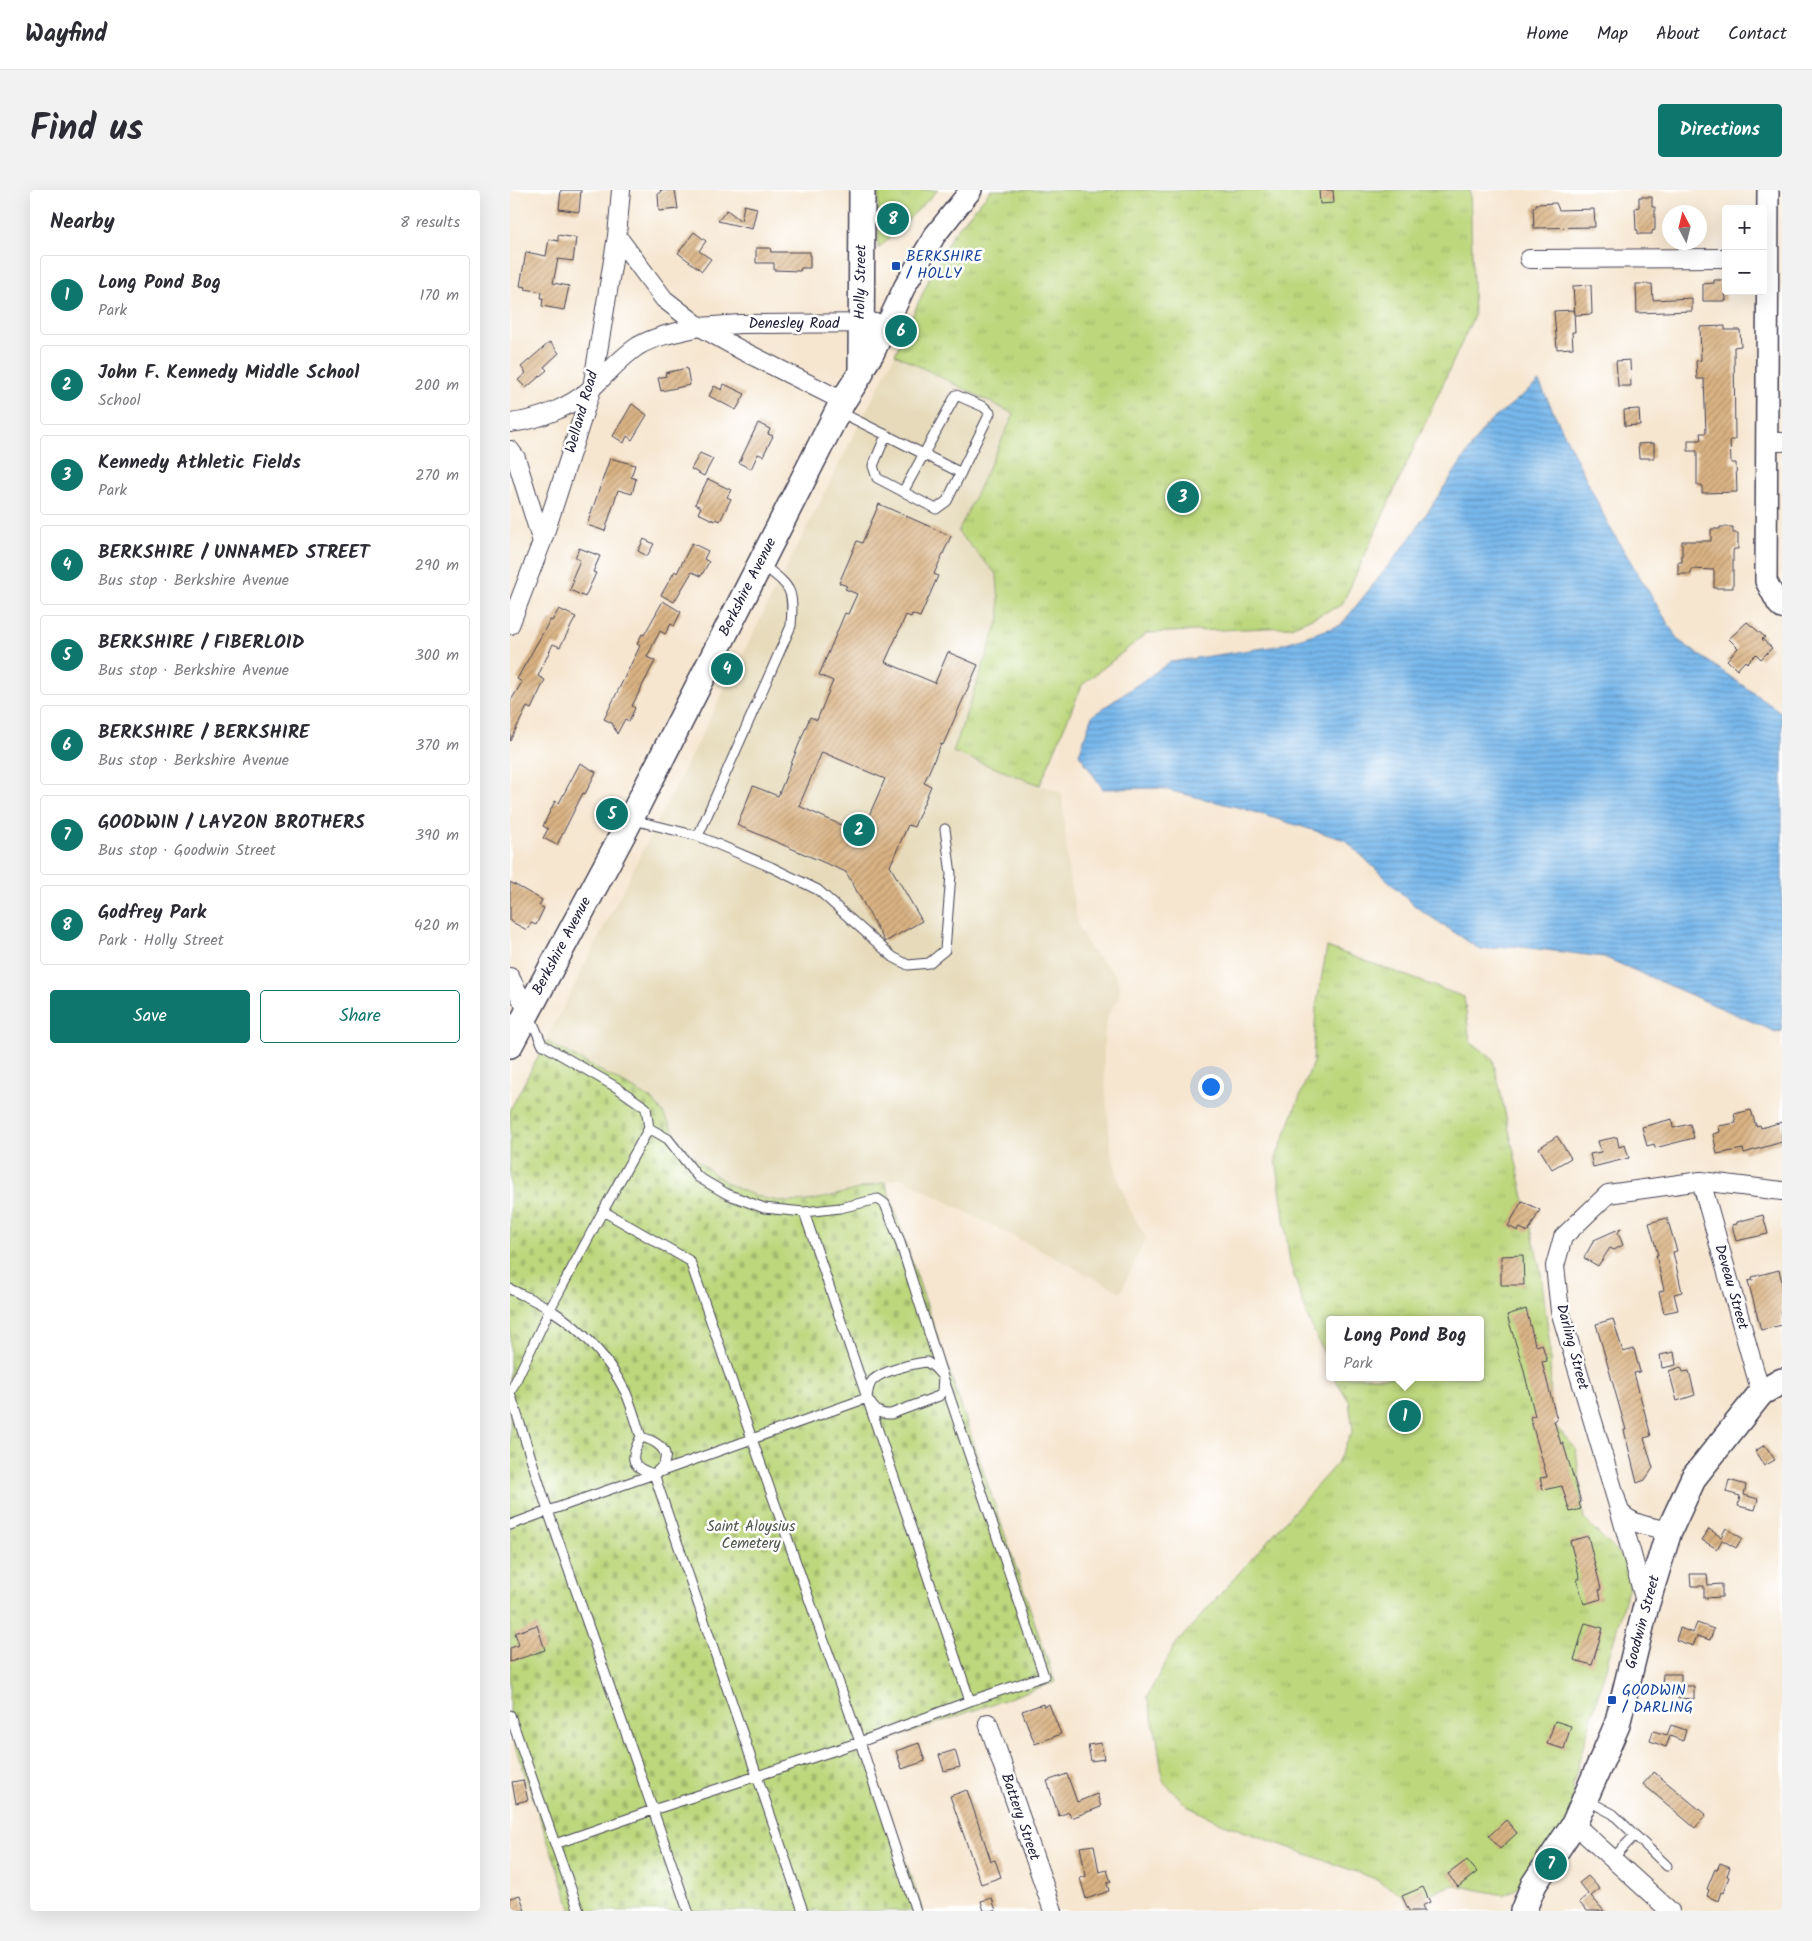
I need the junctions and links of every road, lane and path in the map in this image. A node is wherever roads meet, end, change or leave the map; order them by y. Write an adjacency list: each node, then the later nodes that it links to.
1 (621, 190): 5 (street, Welland Road)
2 (862, 190): 10 (main road, Holly Street)
3 (971, 190): 9 (street, Berkshire Avenue)
4 (1768, 190): 6 (street)
5 (617, 236): 11 (street, Denesley Road); 13 (street, Welland Road)
6 (1771, 257): 17 (street)
7 (1722, 258): 8 (street)
8 (1529, 259)
9 (888, 323): 10 (street, Denesley Road); 12 (street, Berkshire Avenue)
10 (860, 324): 11 (street, Denesley Road); 12 (main road, Holly Street)
11 (700, 327): 13 (street, Denesley Road); 14 (street, Denesley Road)
12 (861, 373): 14 (main road, Berkshire Avenue)
13 (592, 388): 15 (street); 22 (street, Welland Road)
14 (840, 406): 16 (lane); 23 (main road, Berkshire Avenue)
15 (510, 422)
16 (886, 436): 19 (lane); 21 (lane)
17 (1775, 442): 24 (street)
18 (510, 450): 22 (street)
19 (924, 454): 20 (lane); 20 (lane); 21 (lane)
20 (961, 473): 21 (lane)
21 (903, 492)
22 (542, 542): 25 (street, Welland Road)
23 (760, 564): 26 (main road, Berkshire Avenue); 28 (lane)
24 (1782, 608)
25 (510, 625)
26 (630, 819): 28 (lane); 30 (main road, Berkshire Avenue)
27 (946, 829): 28 (lane)
28 (698, 836)
29 (510, 977): 30 (street)
30 (527, 1010): 31 (main road, Berkshire Avenue); 32 (lane)
31 (510, 1045)
32 (649, 1128): 35 (lane); 36 (lane)
33 (1701, 1180): 34 (street, Darling Street); 40 (street, Deveau Street); 47 (street, Darling Street)
34 (1782, 1191)
35 (603, 1212): 38 (lane); 44 (lane)
36 (804, 1212): 39 (lane); 42 (lane)
37 (510, 1289): 38 (lane)
38 (550, 1309): 41 (lane); 43 (lane)
39 (943, 1377): 42 (lane); 42 (lane); 51 (lane)
40 (1772, 1387): 49 (main road, Goodwin Street)
41 (510, 1393): 46 (lane)
42 (867, 1398): 44 (lane); 51 (lane)
43 (641, 1437): 45 (lane); 45 (lane)
44 (752, 1439): 45 (lane); 54 (lane)
45 (654, 1474): 46 (lane); 55 (lane)
46 (548, 1511): 48 (lane); 57 (lane)
47 (1620, 1512): 49 (street); 50 (street, Darling Street)
48 (510, 1525)
49 (1669, 1531): 50 (main road, Goodwin Street)
50 (1646, 1606): 56 (main road, Goodwin Street)
51 (970, 1701): 54 (lane)
52 (510, 1715): 60 (lane)
53 (988, 1722): 67 (street, Battery Street)
54 (860, 1742): 55 (lane); 66 (lane)
55 (757, 1776): 57 (lane); 65 (lane)
56 (1585, 1799): 58 (main road, Goodwin Street); 59 (lane)
57 (653, 1810): 60 (lane); 64 (lane)
58 (1574, 1824): 61 (street); 68 (main road, Goodwin Street)
59 (1635, 1835): 61 (lane); 62 (lane)
60 (555, 1844): 63 (lane)
61 (1612, 1859): 69 (street)
62 (1668, 1866)
63 (579, 1911)
64 (688, 1911)
65 (803, 1911)
66 (916, 1911)
67 (1052, 1911)
68 (1523, 1911)
69 (1670, 1911)

